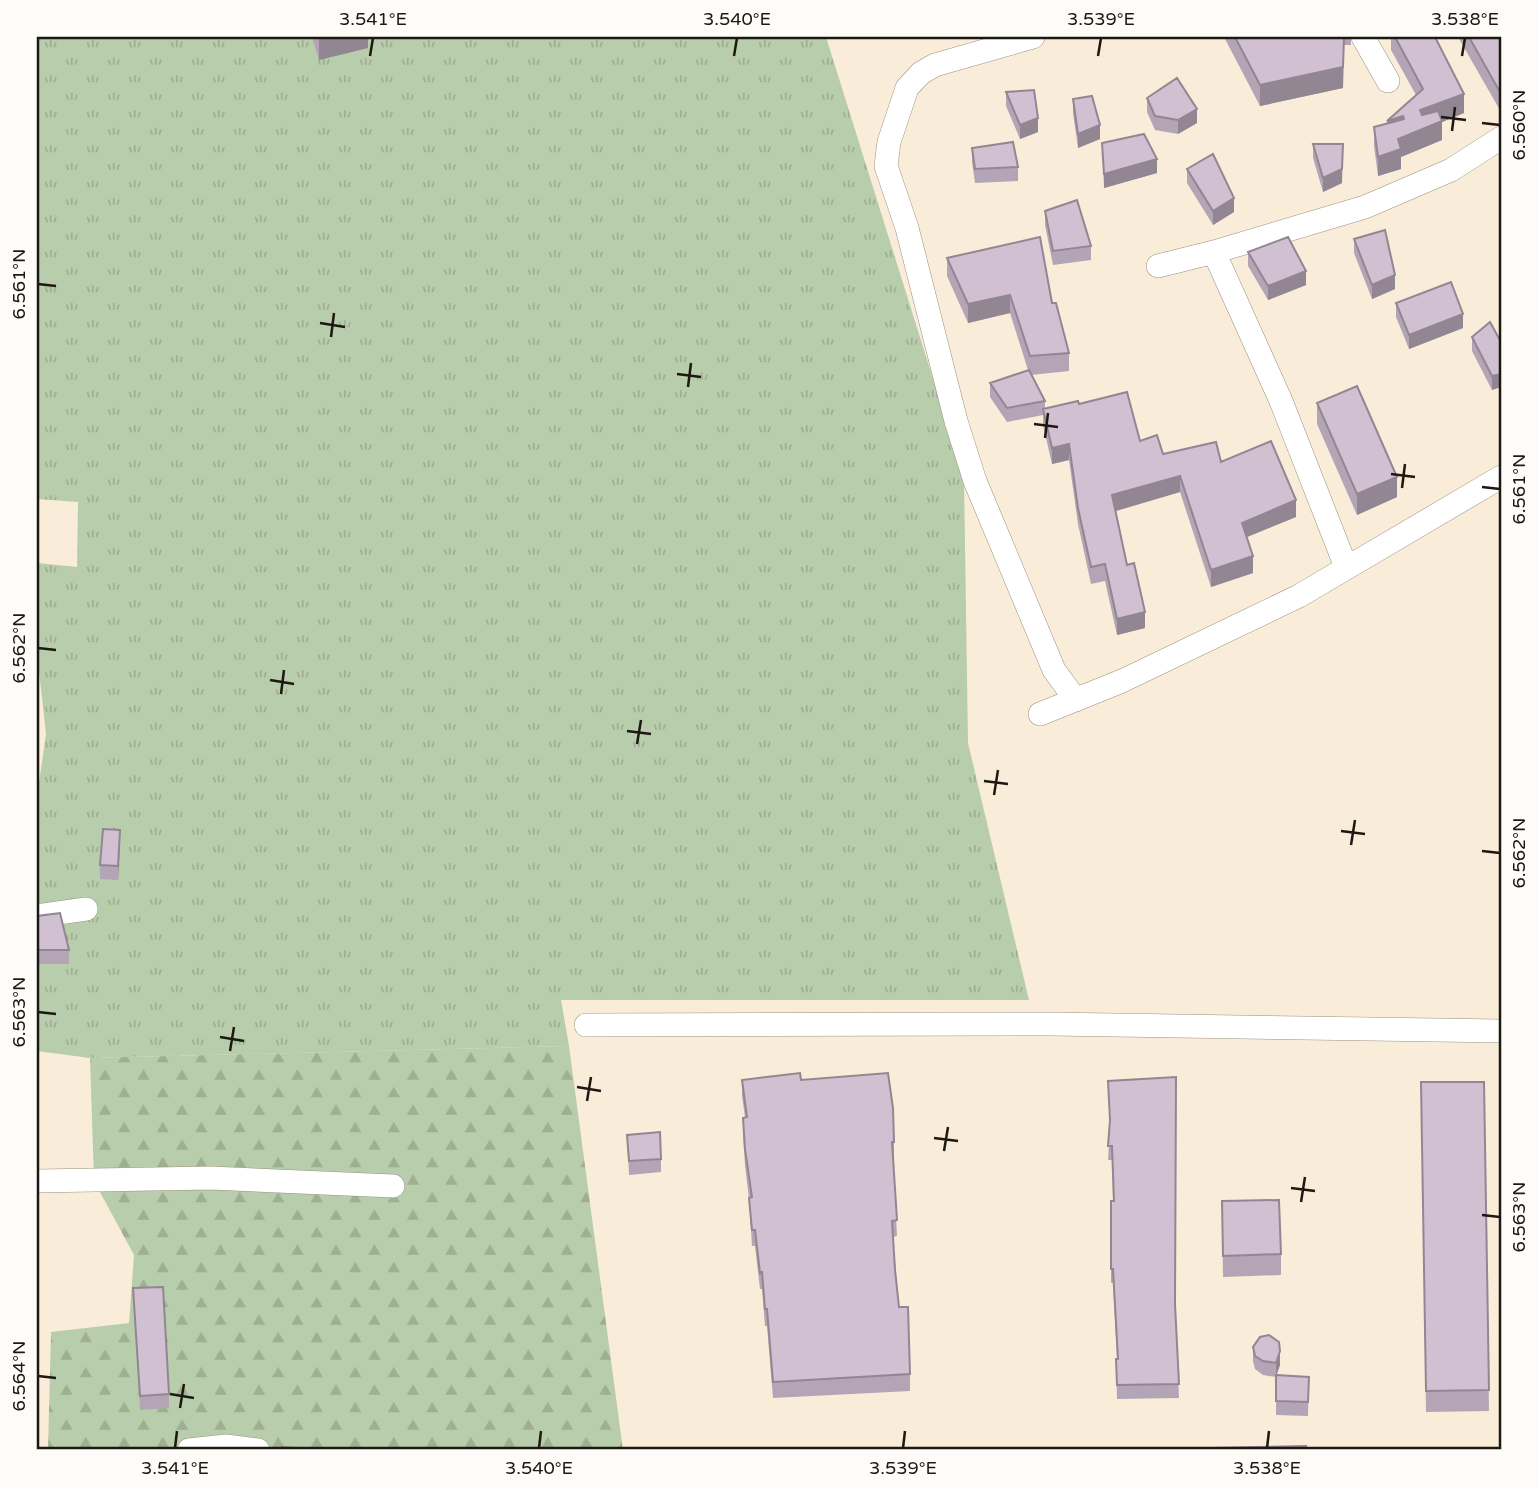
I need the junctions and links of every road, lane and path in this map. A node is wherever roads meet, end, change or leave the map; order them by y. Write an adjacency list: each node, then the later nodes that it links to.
1 (1033, 37): 9 (street)
2 (1363, 37): 3 (street)
3 (1388, 82)
4 (1501, 138): 5 (street)
5 (1214, 252): 6 (street); 8 (street)
6 (1158, 267)
7 (1501, 477): 8 (street)
8 (1346, 567): 9 (street)
9 (1076, 700): 10 (street)
10 (1040, 714)
11 (86, 909): 12 (street)
12 (37, 916)
13 (586, 1025): 14 (street)
14 (1501, 1031)
15 (37, 1181): 16 (street)
16 (393, 1186)
17 (189, 1450): 18 (street)
18 (258, 1450)

